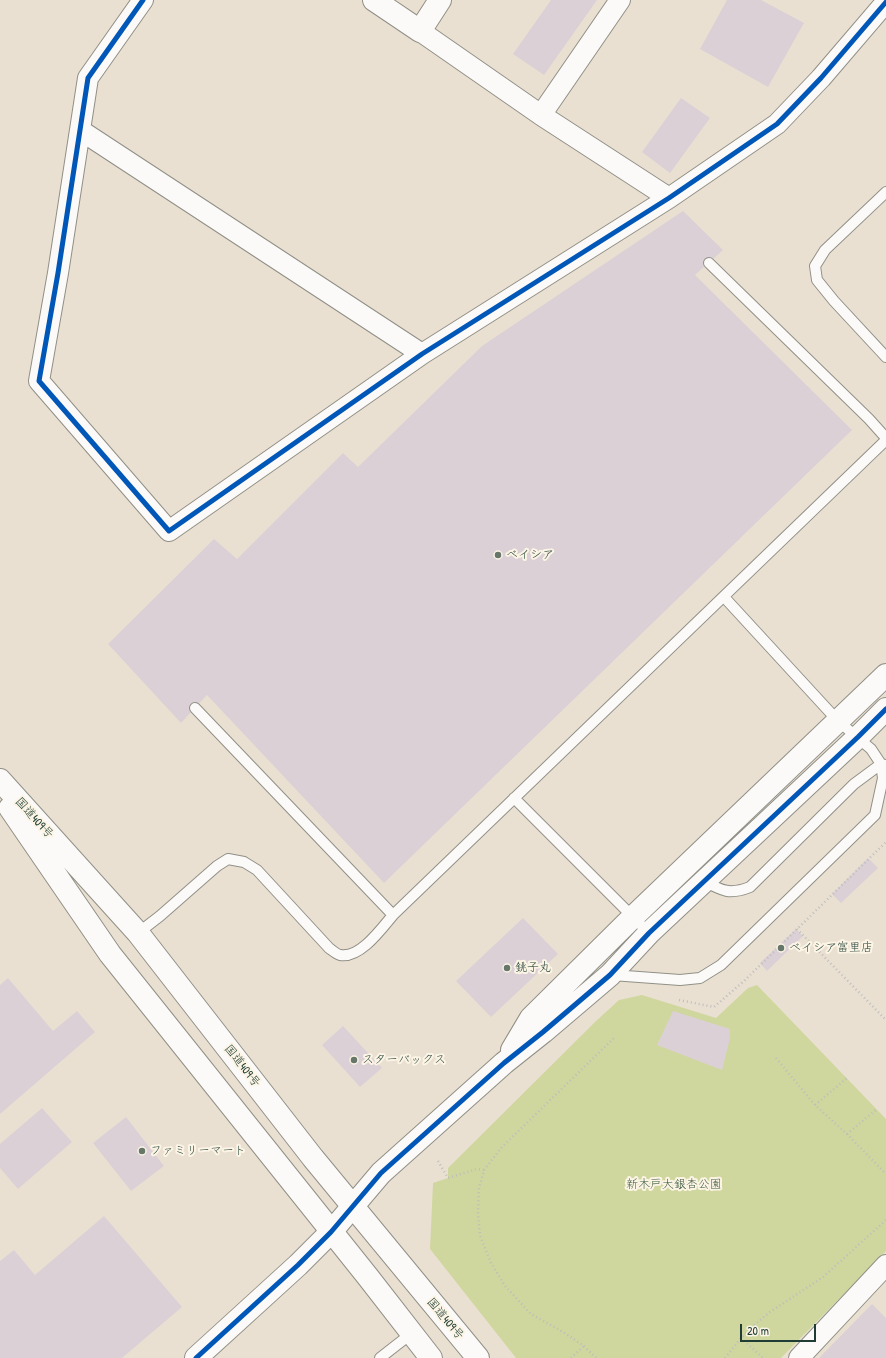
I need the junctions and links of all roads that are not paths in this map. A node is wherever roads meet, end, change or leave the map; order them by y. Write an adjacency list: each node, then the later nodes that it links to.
1 (143, 0): 8 (street)
2 (374, 0): 6 (main road)
3 (440, 0): 6 (main road)
4 (620, 0): 7 (street)
5 (886, 2): 10 (street)
6 (420, 31): 7 (street)
7 (541, 115): 10 (street)
8 (80, 130): 12 (street); 12 (street)
9 (886, 192): 13 (lane)
10 (669, 198): 12 (street)
11 (709, 263): 14 (lane)
12 (422, 354)
13 (886, 357)
14 (886, 439): 15 (lane)
15 (724, 597): 19 (lane); 24 (lane)
16 (886, 675): 19 (main road)
17 (195, 708): 26 (lane)
18 (886, 709): 20 (main road)
19 (838, 721): 20 (lane); 27 (main road)
20 (858, 737): 21 (lane); 25 (main road)
21 (884, 765): 25 (lane); 30 (lane)
22 (0, 780): 28 (main road, 国道409号)
23 (0, 794): 33 (main road, 国道409号)
24 (514, 798): 26 (lane); 27 (lane)
25 (704, 881): 29 (main road)
26 (393, 915): 28 (lane)
27 (633, 917): 29 (lane); 31 (main road)
28 (138, 933): 32 (main road, 国道409号)
29 (649, 933): 30 (main road)
30 (610, 975): 31 (main road)
31 (504, 1062): 32 (main road)
32 (353, 1206): 33 (main road); 39 (main road, 国道409号)
33 (331, 1232): 35 (main road, 国道409号); 36 (main road)
34 (886, 1266): 40 (street)
35 (412, 1333): 37 (lane); 38 (main road, 国道409号)
36 (196, 1358)
37 (380, 1358)
38 (431, 1358)
39 (478, 1358)
40 (799, 1358)

